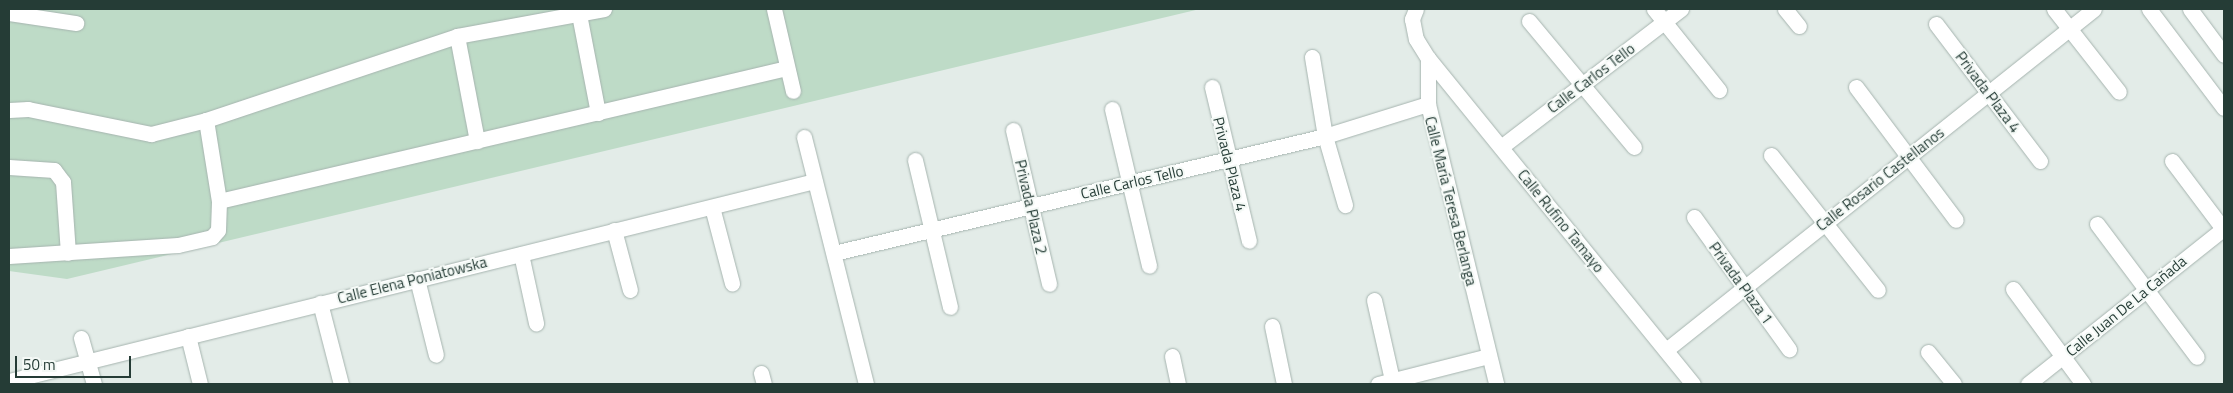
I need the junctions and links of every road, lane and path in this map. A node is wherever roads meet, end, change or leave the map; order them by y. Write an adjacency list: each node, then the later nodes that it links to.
1 (604, 9): 10 (street)
2 (774, 9): 23 (street)
3 (1654, 9): 14 (street)
4 (1681, 9): 14 (street, Calle Carlos Tello)
5 (1785, 9): 17 (street)
6 (2054, 9): 18 (street)
7 (2094, 9): 18 (street, Calle Rosario Castellanos)
8 (2149, 9): 32 (street)
9 (2190, 9): 20 (street)
10 (578, 12): 19 (street); 35 (street)
11 (9, 13): 15 (street)
12 (1414, 14): 22 (street)
13 (1529, 21): 24 (street)
14 (1664, 22): 24 (street, Calle Carlos Tello); 27 (street)
15 (76, 23)
16 (1936, 24): 30 (street, Privada Plaza 4)
17 (1799, 26)
18 (2070, 28): 29 (street); 30 (street, Calle Rosario Castellanos)
19 (457, 36): 36 (street); 40 (street)
20 (2224, 55)
21 (1312, 57): 38 (street)
22 (1428, 58): 31 (street, Calle María Teresa Berlanga); 41 (street, Calle Rufino Tamayo)
23 (787, 68): 28 (street); 35 (street)
24 (1582, 85): 41 (street, Calle Carlos Tello); 42 (street)
25 (1212, 87): 46 (street, Privada Plaza 4)
26 (1856, 87): 44 (street)
27 (1719, 90)
28 (793, 91)
29 (2119, 92)
30 (1989, 93): 44 (street, Calle Rosario Castellanos); 47 (street, Privada Plaza 4)
31 (1428, 104): 38 (street, Calle Carlos Tello); 89 (street, Calle María Teresa Berlanga)
32 (2224, 108)
33 (1112, 109): 51 (street)
34 (9, 110): 36 (street)
35 (598, 112): 40 (street)
36 (206, 120): 52 (street)
37 (1013, 130): 53 (street, Privada Plaza 2)
38 (1325, 136): 46 (street, Calle Carlos Tello); 54 (street)
39 (804, 137): 50 (street)
40 (477, 141): 52 (street)
41 (1501, 147): 84 (street, Calle Rufino Tamayo)
42 (1634, 147)
43 (1771, 156): 59 (street)
44 (1908, 157): 57 (street); 59 (street, Calle Rosario Castellanos)
45 (915, 160): 60 (street)
46 (1228, 160): 51 (street, Calle Carlos Tello); 63 (street, Privada Plaza 4)
47 (2040, 161)
48 (2172, 161): 61 (street)
49 (9, 167): 64 (street)
50 (815, 182): 55 (street, Calle Elena Poniatowska); 66 (street)
51 (1131, 182): 53 (street, Calle Carlos Tello); 68 (street)
52 (219, 201): 64 (street)
53 (1031, 206): 60 (street, Calle Carlos Tello); 71 (street, Privada Plaza 2)
54 (1344, 206)
55 (712, 207): 62 (street, Calle Elena Poniatowska); 70 (street)
56 (1694, 217): 72 (street, Privada Plaza 1)
57 (1956, 220)
58 (2097, 224): 74 (street)
59 (1823, 225): 72 (street, Calle Rosario Castellanos); 76 (street)
60 (933, 228): 66 (street, Calle Carlos Tello); 79 (street)
61 (2224, 229): 74 (street, Calle Juan De La Cañada)
62 (614, 230): 65 (street, Calle Elena Poniatowska); 75 (street)
63 (1249, 241)
64 (68, 253): 67 (street)
65 (521, 254): 69 (street, Calle Elena Poniatowska); 80 (street)
66 (834, 254): 98 (street)
67 (9, 256)
68 (1149, 266)
69 (417, 279): 78 (street, Calle Elena Poniatowska); 87 (street)
70 (732, 283)
71 (1049, 284)
72 (1745, 288): 84 (street, Calle Rosario Castellanos); 85 (street, Privada Plaza 1)
73 (2013, 289): 91 (street)
74 (2147, 289): 90 (street); 91 (street, Calle Juan De La Cañada)
75 (630, 290)
76 (1878, 290)
77 (1374, 300): 94 (street)
78 (320, 303): 82 (street, Calle Elena Poniatowska); 97 (street)
79 (950, 307)
80 (536, 323)
81 (1272, 326): 100 (street)
82 (188, 336): 92 (street, Calle Elena Poniatowska); 96 (street)
83 (81, 338): 92 (street)
84 (1666, 350): 102 (street, Calle Rufino Tamayo)
85 (1789, 350)
86 (1928, 352): 103 (street)
87 (436, 355)
88 (1172, 356): 99 (street)
89 (1489, 356): 94 (street); 101 (street, Calle María Teresa Berlanga)
90 (2197, 357)
91 (2061, 358): 104 (street, Calle Juan De La Cañada); 105 (street)
92 (89, 361): 93 (street, Calle Elena Poniatowska); 95 (street)
93 (9, 381)
94 (1388, 383)
95 (94, 384)
96 (200, 384)
97 (341, 384)
98 (866, 384)
99 (1178, 384)
100 (1284, 384)
101 (1496, 384)
102 (1693, 384)
103 (1954, 384)
104 (2028, 384)
105 (2082, 384)

